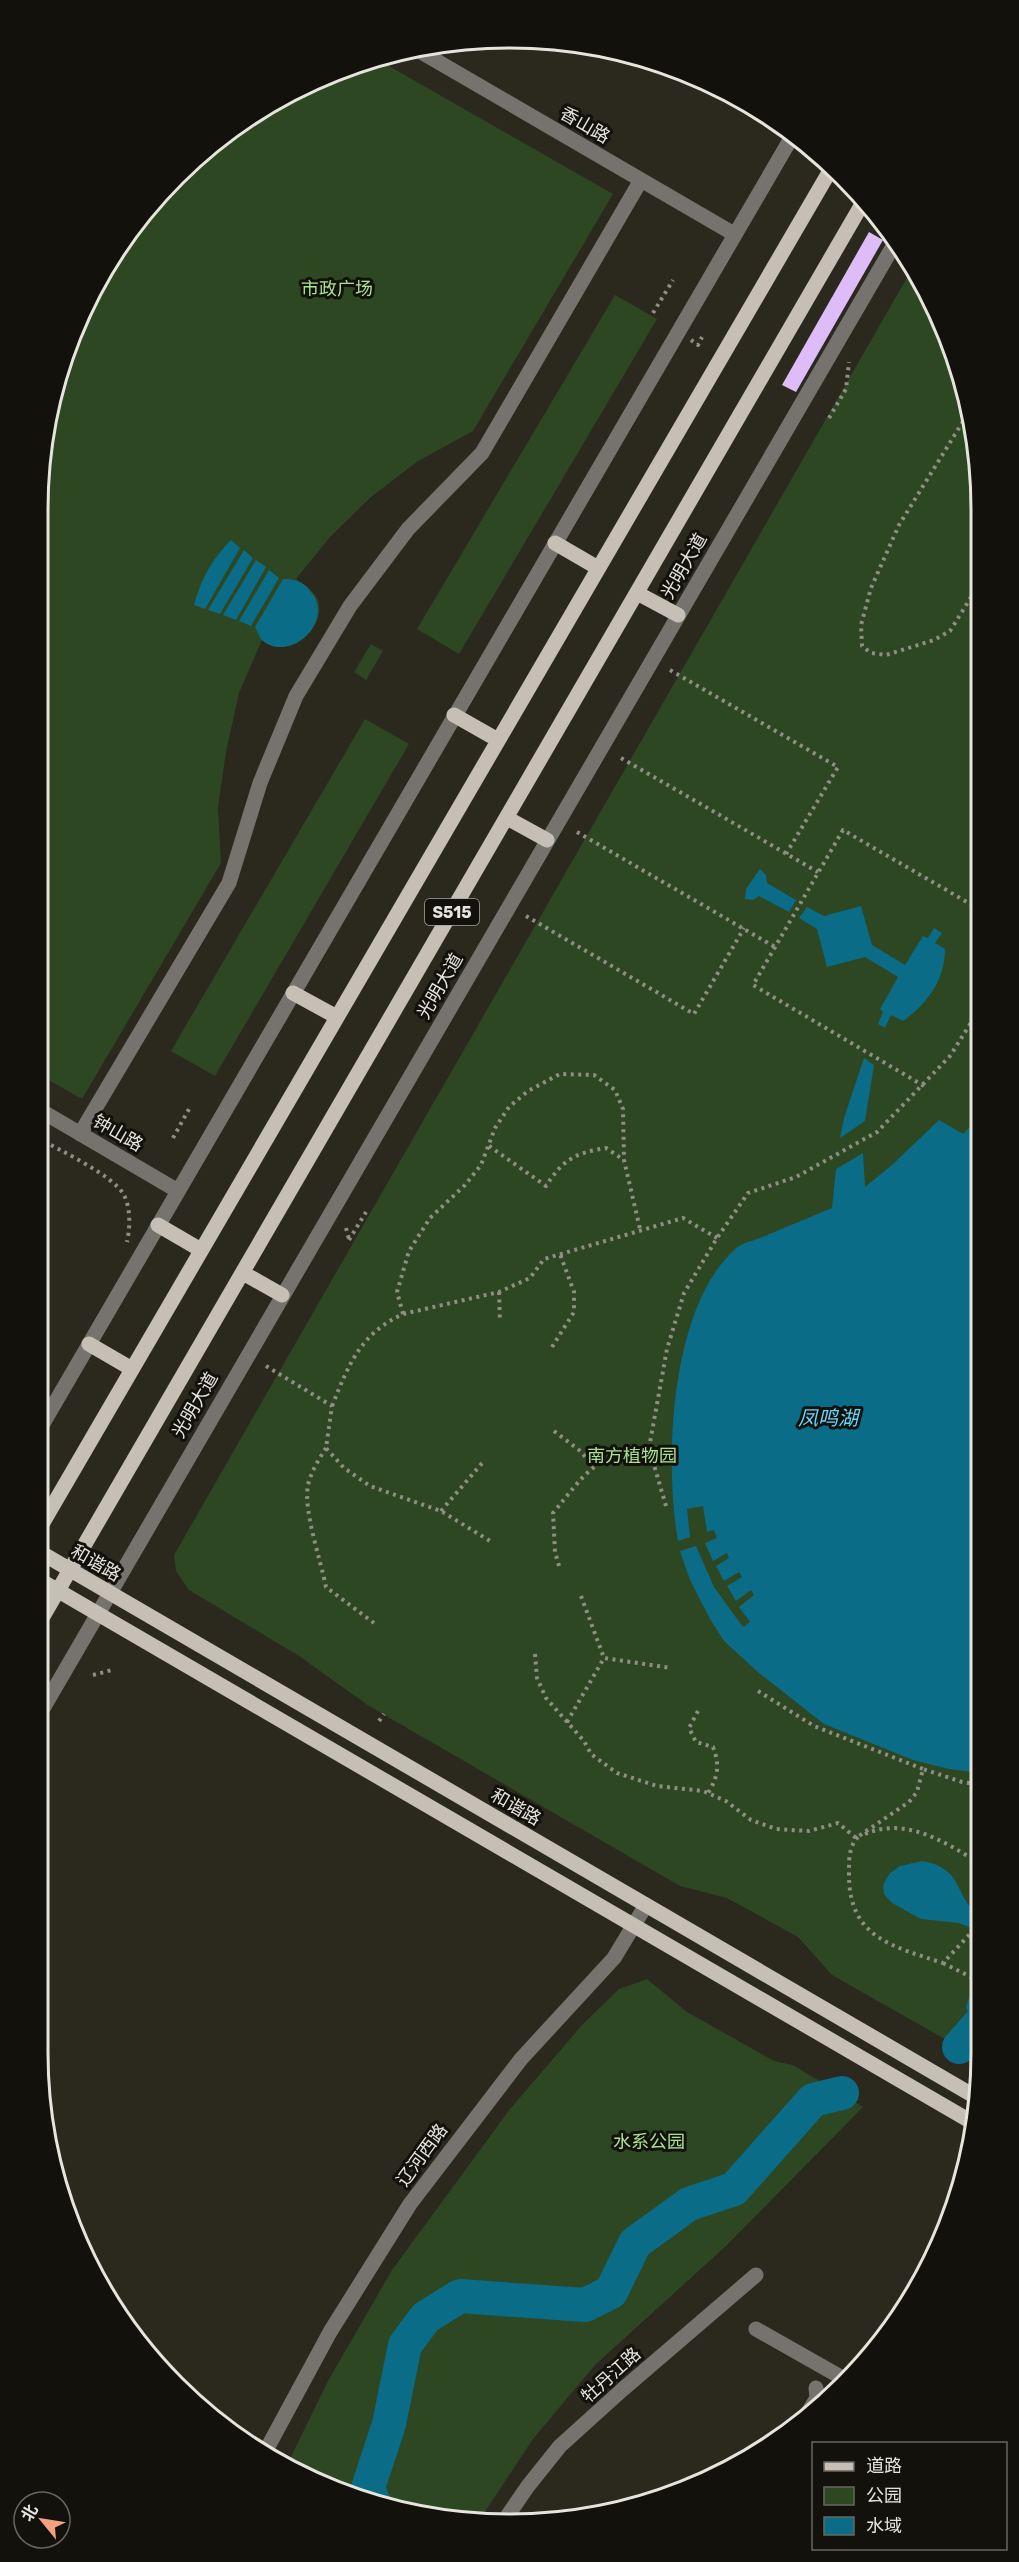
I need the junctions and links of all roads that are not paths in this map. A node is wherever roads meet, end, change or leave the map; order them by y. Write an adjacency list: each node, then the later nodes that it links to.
1 (427, 56): 4 (street, 香山路)
2 (789, 142): 6 (street)
3 (827, 175): 9 (main road, S515)
4 (641, 180): 6 (street, 香山路); 19 (street)
5 (859, 209): 10 (main road, 光明大道 / S515)
6 (734, 234): 8 (street)
7 (891, 250): 11 (street, 光明大道 / S515)
8 (555, 543): 9 (main road); 12 (street)
9 (598, 568): 13 (main road, S515)
10 (637, 593): 11 (main road); 14 (main road, 光明大道 / S515)
11 (678, 615): 15 (street, 光明大道 / S515)
12 (454, 715): 13 (main road); 16 (street)
13 (498, 740): 17 (main road, S515)
14 (507, 818): 15 (main road); 23 (main road, 光明大道 / S515)
15 (547, 840): 24 (street, 光明大道 / S515)
16 (293, 993): 17 (main road); 20 (street)
17 (337, 1017): 22 (main road, S515)
18 (48, 1115): 19 (street, 钟山路)
19 (80, 1134): 20 (street, 钟山路)
20 (178, 1191): 21 (street)
21 (158, 1225): 22 (main road); 25 (street)
22 (201, 1250): 26 (main road, S515)
23 (243, 1273): 24 (main road); 30 (main road, 光明大道 / S515)
24 (282, 1295): 33 (street, 光明大道 / S515)
25 (88, 1344): 26 (main road); 27 (street)
26 (132, 1369): 28 (main road, S515)
27 (48, 1414)
28 (48, 1514)
29 (48, 1557): 30 (main road, 和谐路)
30 (70, 1570): 32 (main road, 光明大道 / S515); 33 (main road, 和谐路)
31 (48, 1584): 32 (main road)
32 (58, 1590): 34 (main road, 光明大道 / S515); 35 (main road)
33 (109, 1593): 35 (street, 光明大道 / S515); 37 (main road, 和谐路)
34 (48, 1608)
35 (97, 1613): 36 (street, 光明大道 / S515); 38 (main road)
36 (48, 1699)
37 (646, 1905): 38 (street, 辽河西路); 39 (main road, 和谐路)
38 (634, 1926): 40 (main road); 46 (street, 辽河西路)
39 (969, 2093)
40 (966, 2119)
41 (756, 2275): 47 (street, 牡丹江路)
42 (756, 2329): 43 (street)
43 (839, 2376)
44 (816, 2388): 45 (street)
45 (817, 2396)
46 (269, 2446)
47 (509, 2514)

